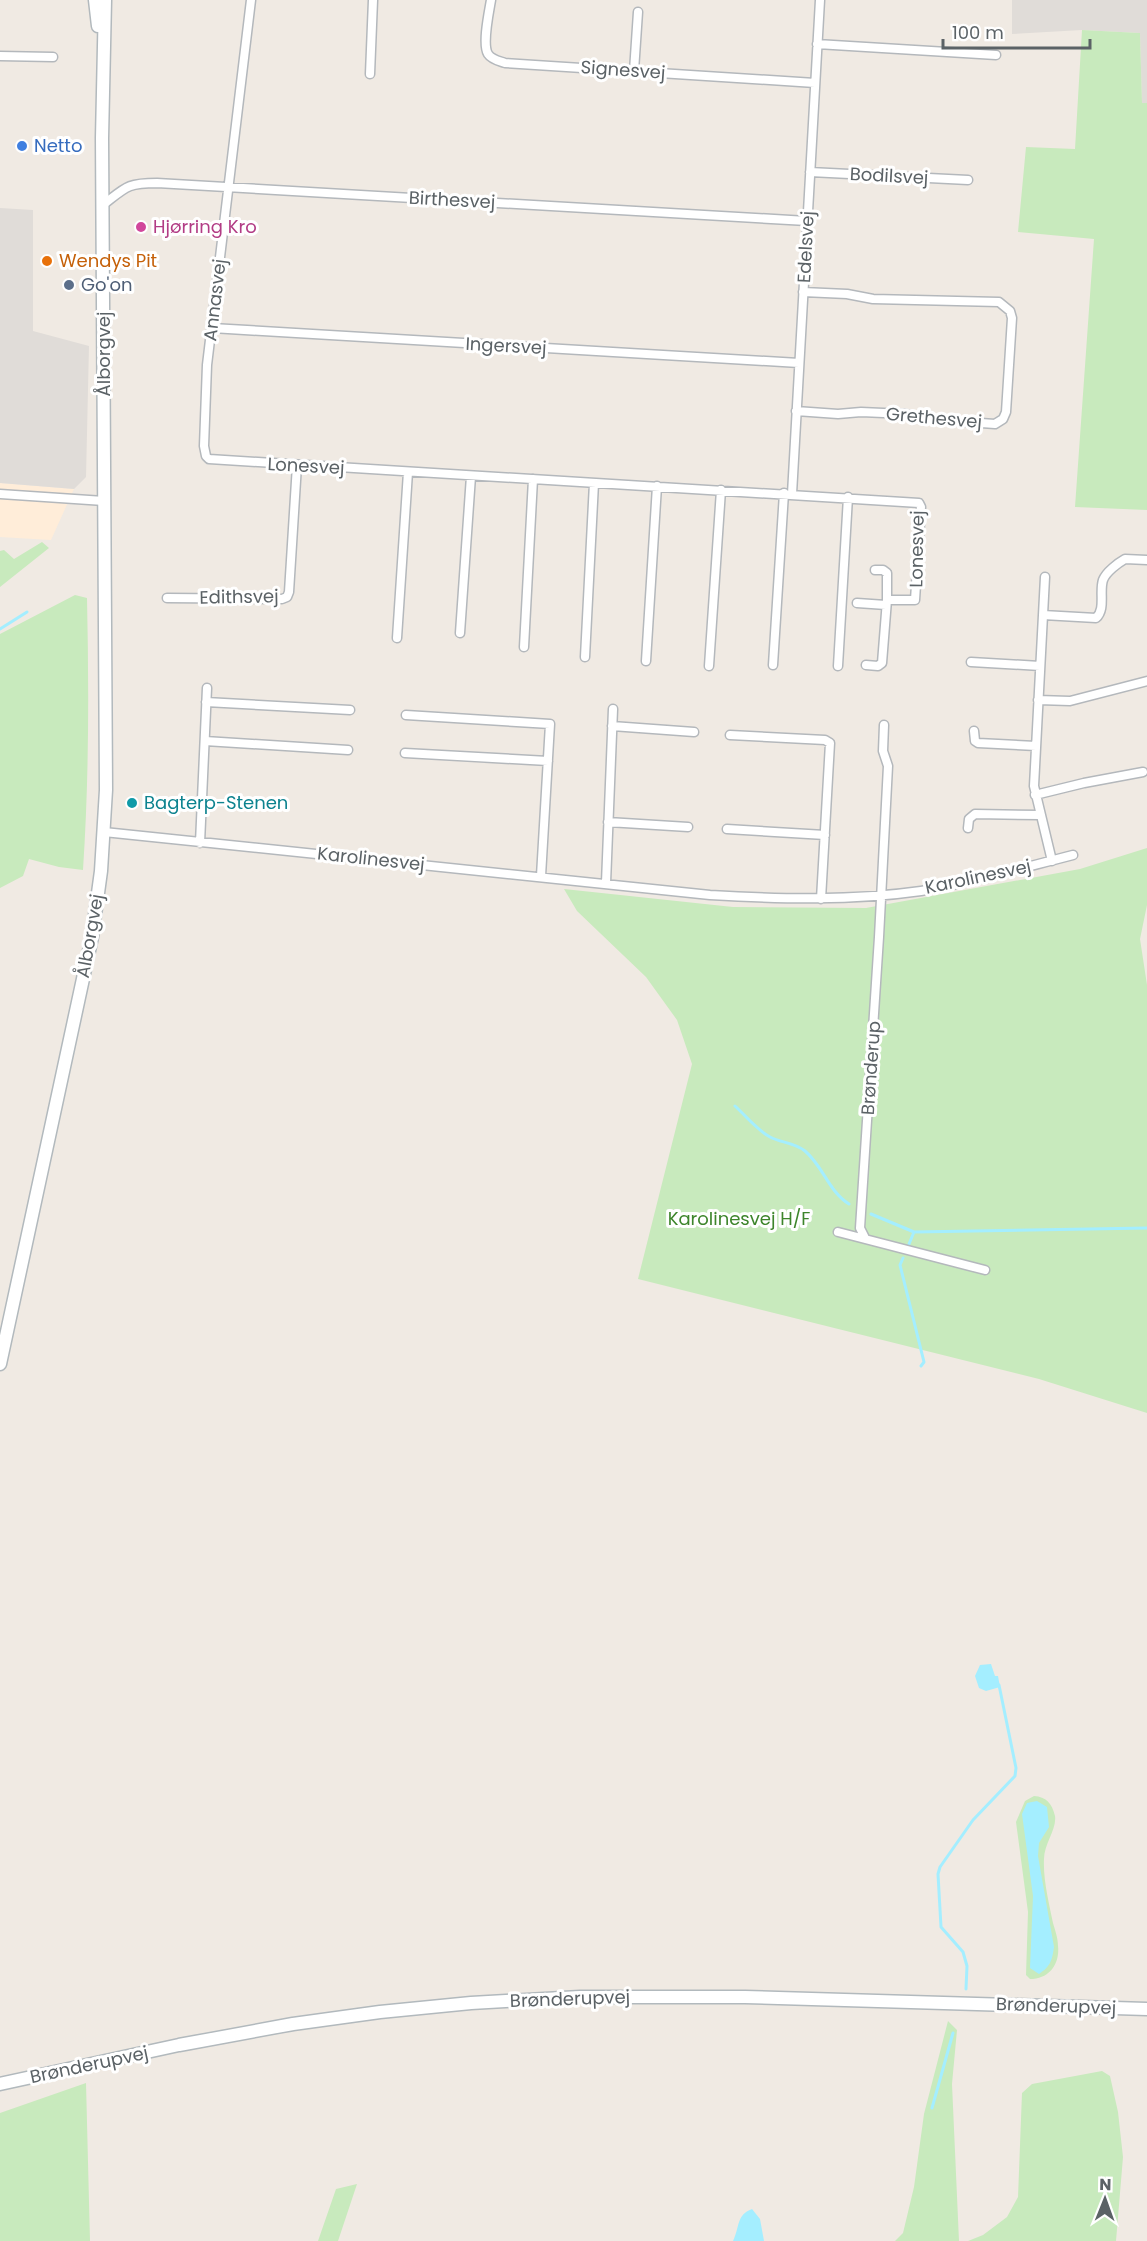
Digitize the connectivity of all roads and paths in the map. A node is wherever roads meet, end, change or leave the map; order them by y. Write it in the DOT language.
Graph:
graph roads {
  1 [pos="95,0"];
  2 [pos="105,0"];
  3 [pos="251,0"];
  4 [pos="373,0"];
  5 [pos="491,0"];
  6 [pos="820,0"];
  7 [pos="638,12"];
  8 [pos="817,44"];
  9 [pos="996,55"];
  10 [pos="0,56"];
  11 [pos="53,57"];
  12 [pos="102,63"];
  13 [pos="634,71"];
  14 [pos="370,74"];
  15 [pos="815,83"];
  16 [pos="810,172"];
  17 [pos="968,180"];
  18 [pos="230,187"];
  19 [pos="103,205"];
  20 [pos="807,221"];
  21 [pos="803,292"];
  22 [pos="212,328"];
  23 [pos="799,363"];
  24 [pos="796,411"];
  25 [pos="206,456"];
  26 [pos="297,465"];
  27 [pos="408,472"];
  28 [pos="471,476"];
  29 [pos="533,479"];
  30 [pos="594,483"];
  31 [pos="657,486"];
  32 [pos="721,490"];
  33 [pos="0,494"];
  34 [pos="788,494"];
  35 [pos="848,497"];
  36 [pos="104,501"];
  37 [pos="1147,560"];
  38 [pos="875,570"];
  39 [pos="1045,577"];
  40 [pos="167,598"];
  41 [pos="886,602"];
  42 [pos="857,603"];
  43 [pos="1043,615"];
  44 [pos="460,633"];
  45 [pos="397,638"];
  46 [pos="524,647"];
  47 [pos="585,657"];
  48 [pos="646,661"];
  49 [pos="971,662"];
  50 [pos="866,665"];
  51 [pos="709,666"];
  52 [pos="773,666"];
  53 [pos="838,666"];
  54 [pos="1040,666"];
  55 [pos="1147,681"];
  56 [pos="207,688"];
  57 [pos="1038,700"];
  58 [pos="206,702"];
  59 [pos="613,709"];
  60 [pos="350,710"];
  61 [pos="406,715"];
  62 [pos="884,725"];
  63 [pos="612,726"];
  64 [pos="974,731"];
  65 [pos="694,732"];
  66 [pos="730,735"];
  67 [pos="205,741"];
  68 [pos="1036,746"];
  69 [pos="348,750"];
  70 [pos="405,753"];
  71 [pos="548,761"];
  72 [pos="1143,772"];
  73 [pos="1035,795"];
  74 [pos="1040,815"];
  75 [pos="608,822"];
  76 [pos="688,827"];
  77 [pos="968,828"];
  78 [pos="727,829"];
  79 [pos="104,832"];
  80 [pos="825,835"];
  81 [pos="200,843"];
  82 [pos="1073,855"];
  83 [pos="1052,861"];
  84 [pos="541,876"];
  85 [pos="606,883"];
  86 [pos="882,895"];
  87 [pos="821,899"];
  88 [pos="838,1232"];
  89 [pos="865,1238"];
  90 [pos="984,1270"];
  91 [pos="0,1364"];
  92 [pos="1147,2009"];
  93 [pos="0,2084"];
  1 -- 12 [label="main road, Ålborgvej"];
  2 -- 12 [label="main road, Ålborgvej"];
  3 -- 18 [label="street, Annasvej"];
  4 -- 14 [label="street"];
  5 -- 13 [label="street, Signesvej"];
  6 -- 8 [label="street, Edelsvej"];
  7 -- 13 [label="street"];
  8 -- 9 [label="street"];
  8 -- 15 [label="street, Edelsvej"];
  10 -- 11 [label="street"];
  12 -- 19 [label="main road, Ålborgvej"];
  13 -- 15 [label="street, Signesvej"];
  15 -- 16 [label="street, Edelsvej"];
  16 -- 17 [label="street, Bodilsvej"];
  16 -- 20 [label="street, Edelsvej"];
  18 -- 19 [label="street, Birthesvej"];
  18 -- 20 [label="street, Birthesvej"];
  18 -- 22 [label="street, Annasvej"];
  19 -- 36 [label="main road, Ålborgvej"];
  20 -- 21 [label="street, Edelsvej"];
  21 -- 23 [label="street, Edelsvej"];
  21 -- 24 [label="street, Grethesvej"];
  22 -- 23 [label="street, Ingersvej"];
  22 -- 25 [label="street, Annasvej"];
  23 -- 24 [label="street, Edelsvej"];
  24 -- 34 [label="street, Edelsvej"];
  25 -- 26 [label="street, Lonesvej"];
  26 -- 27 [label="street, Lonesvej"];
  26 -- 40 [label="street, Edithsvej"];
  27 -- 28 [label="street, Lonesvej"];
  27 -- 45 [label="street"];
  28 -- 29 [label="street, Lonesvej"];
  28 -- 44 [label="street"];
  29 -- 30 [label="street, Lonesvej"];
  29 -- 46 [label="street"];
  30 -- 31 [label="street, Lonesvej"];
  30 -- 47 [label="street"];
  31 -- 32 [label="street, Lonesvej"];
  31 -- 48 [label="street"];
  32 -- 34 [label="street, Lonesvej"];
  32 -- 51 [label="street"];
  33 -- 36 [label="street"];
  34 -- 35 [label="street, Lonesvej"];
  34 -- 52 [label="street"];
  35 -- 41 [label="street, Lonesvej"];
  35 -- 53 [label="street"];
  36 -- 79 [label="main road, Ålborgvej"];
  37 -- 43 [label="street"];
  38 -- 41 [label="street, Lonesvej"];
  39 -- 43 [label="street"];
  41 -- 42 [label="street, Lonesvej"];
  41 -- 50 [label="street, Lonesvej"];
  43 -- 54 [label="street"];
  49 -- 54 [label="street"];
  54 -- 57 [label="street"];
  55 -- 57 [label="street"];
  56 -- 58 [label="street"];
  57 -- 68 [label="street"];
  58 -- 60 [label="street"];
  58 -- 67 [label="street"];
  59 -- 63 [label="street"];
  61 -- 71 [label="street"];
  62 -- 86 [label="street"];
  63 -- 65 [label="street"];
  63 -- 75 [label="street"];
  64 -- 68 [label="street"];
  66 -- 80 [label="street"];
  67 -- 69 [label="street"];
  67 -- 81 [label="street"];
  68 -- 73 [label="street"];
  70 -- 71 [label="street"];
  71 -- 84 [label="street"];
  72 -- 73 [label="street"];
  73 -- 74 [label="street"];
  74 -- 77 [label="street"];
  74 -- 83 [label="street"];
  75 -- 76 [label="street"];
  75 -- 85 [label="street"];
  78 -- 80 [label="street"];
  79 -- 81 [label="street, Karolinesvej"];
  79 -- 91 [label="main road, Ålborgvej"];
  80 -- 87 [label="street"];
  81 -- 84 [label="street, Karolinesvej"];
  82 -- 83 [label="street, Karolinesvej"];
  83 -- 86 [label="street, Karolinesvej"];
  84 -- 85 [label="street, Karolinesvej"];
  85 -- 87 [label="street, Karolinesvej"];
  86 -- 87 [label="street, Karolinesvej"];
  86 -- 89 [label="street, Brønderup"];
  88 -- 89 [label="street"];
  89 -- 90 [label="street"];
  92 -- 93 [label="main road, Brønderupvej"];
}
